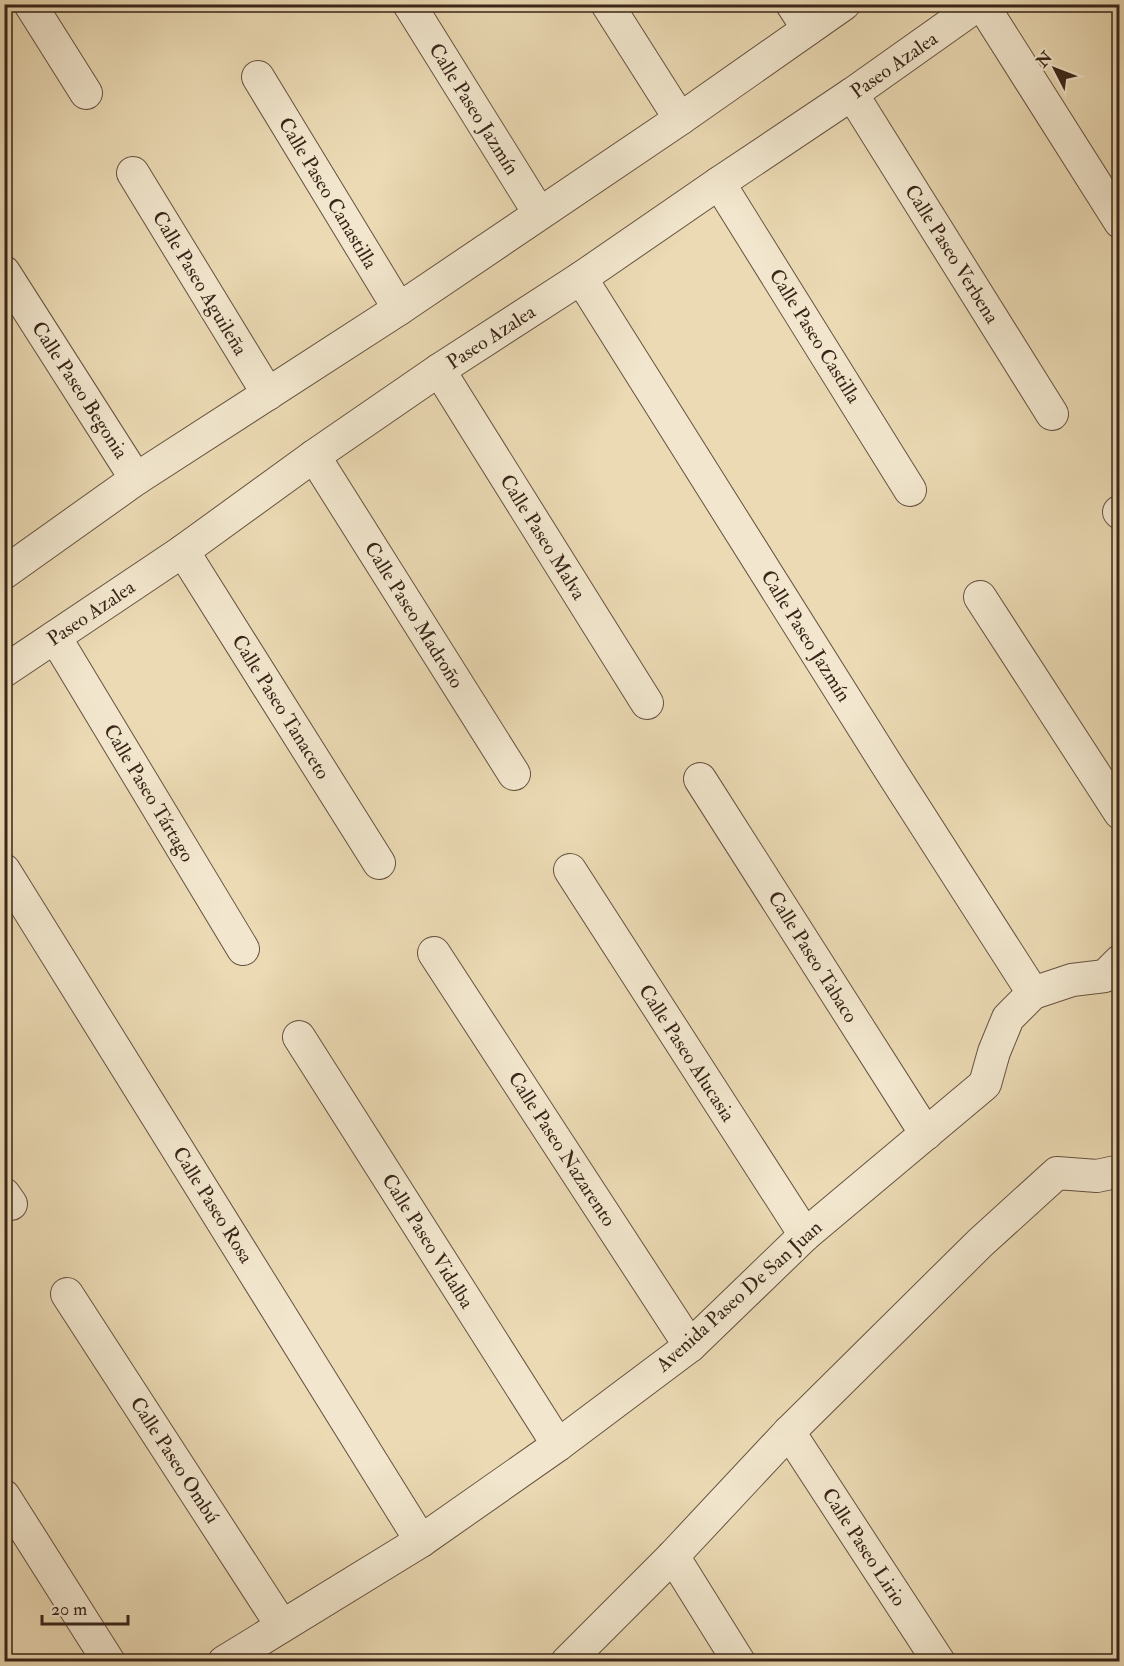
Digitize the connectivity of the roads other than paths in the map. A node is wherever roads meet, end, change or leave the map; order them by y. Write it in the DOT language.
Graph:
graph roads {
  1 [pos="30,4"];
  2 [pos="408,4"];
  3 [pos="607,4"];
  4 [pos="844,4"];
  5 [pos="980,4"];
  6 [pos="800,17"];
  7 [pos="258,76"];
  8 [pos="86,93"];
  9 [pos="852,94"];
  10 [pos="680,119"];
  11 [pos="133,173"];
  12 [pos="719,183"];
  13 [pos="539,213"];
  14 [pos="1119,222"];
  15 [pos="4,272"];
  16 [pos="581,278"];
  17 [pos="399,309"];
  18 [pos="439,370"];
  19 [pos="268,394"];
  20 [pos="1052,414"];
  21 [pos="314,456"];
  22 [pos="136,479"];
  23 [pos="910,490"];
  24 [pos="183,551"];
  25 [pos="7,567"];
  26 [pos="980,597"];
  27 [pos="55,638"];
  28 [pos="4,671"];
  29 [pos="647,703"];
  30 [pos="514,774"];
  31 [pos="700,779"];
  32 [pos="1119,813"];
  33 [pos="379,862"];
  34 [pos="4,870"];
  35 [pos="570,870"];
  36 [pos="243,949"];
  37 [pos="434,953"];
  38 [pos="1119,961"];
  39 [pos="1033,993"];
  40 [pos="299,1037"];
  41 [pos="926,1134"];
  42 [pos="1119,1172"];
  43 [pos="805,1235"];
  44 [pos="67,1294"];
  45 [pos="690,1346"];
  46 [pos="789,1432"];
  47 [pos="558,1445"];
  48 [pos="4,1497"];
  49 [pos="421,1541"];
  50 [pos="673,1556"];
  51 [pos="282,1626"];
  52 [pos="109,1662"];
  53 [pos="224,1662"];
  54 [pos="567,1662"];
  55 [pos="739,1662"];
  56 [pos="939,1662"];
  1 -- 8 [label="street"];
  2 -- 13 [label="street, Calle Paseo Jazmín"];
  3 -- 10 [label="street"];
  4 -- 6 [label="street"];
  5 -- 9 [label="street, Paseo Azalea"];
  5 -- 14 [label="street"];
  6 -- 10 [label="street"];
  7 -- 17 [label="street, Calle Paseo Canastilla"];
  9 -- 12 [label="street, Paseo Azalea"];
  9 -- 20 [label="street, Calle Paseo Verbena"];
  10 -- 13 [label="street"];
  11 -- 19 [label="street, Calle Paseo Aguileña"];
  12 -- 16 [label="street, Paseo Azalea"];
  12 -- 23 [label="street, Calle Paseo Castilla"];
  13 -- 17 [label="street"];
  15 -- 22 [label="street, Calle Paseo Begonia"];
  16 -- 18 [label="street, Paseo Azalea"];
  16 -- 39 [label="street, Calle Paseo Jazmín"];
  17 -- 19 [label="street"];
  18 -- 21 [label="street, Paseo Azalea"];
  18 -- 29 [label="street, Calle Paseo Malva"];
  19 -- 22 [label="street"];
  21 -- 24 [label="street, Paseo Azalea"];
  21 -- 30 [label="street, Calle Paseo Madroño"];
  22 -- 25 [label="street"];
  24 -- 27 [label="street, Paseo Azalea"];
  24 -- 33 [label="street, Calle Paseo Tanaceto"];
  26 -- 32 [label="street"];
  27 -- 28 [label="street, Paseo Azalea"];
  27 -- 36 [label="street, Calle Paseo Tártago"];
  31 -- 41 [label="street, Calle Paseo Tabaco"];
  34 -- 49 [label="street, Calle Paseo Rosa"];
  35 -- 43 [label="street, Calle Paseo Alucasia"];
  37 -- 45 [label="street, Calle Paseo Nazarento"];
  38 -- 39 [label="street, Avenida Paseo De San Juan"];
  39 -- 41 [label="street, Avenida Paseo De San Juan"];
  40 -- 47 [label="street, Calle Paseo Vidalba"];
  41 -- 43 [label="street, Avenida Paseo De San Juan"];
  42 -- 46 [label="street"];
  43 -- 45 [label="street, Avenida Paseo De San Juan"];
  44 -- 51 [label="street, Calle Paseo Ombú"];
  45 -- 47 [label="street, Avenida Paseo De San Juan"];
  46 -- 50 [label="street"];
  46 -- 56 [label="street, Calle Paseo Lirio"];
  47 -- 49 [label="street, Avenida Paseo De San Juan"];
  48 -- 52 [label="street"];
  49 -- 51 [label="street, Avenida Paseo De San Juan"];
  50 -- 54 [label="street"];
  50 -- 55 [label="street"];
  51 -- 53 [label="street, Avenida Paseo De San Juan"];
}
